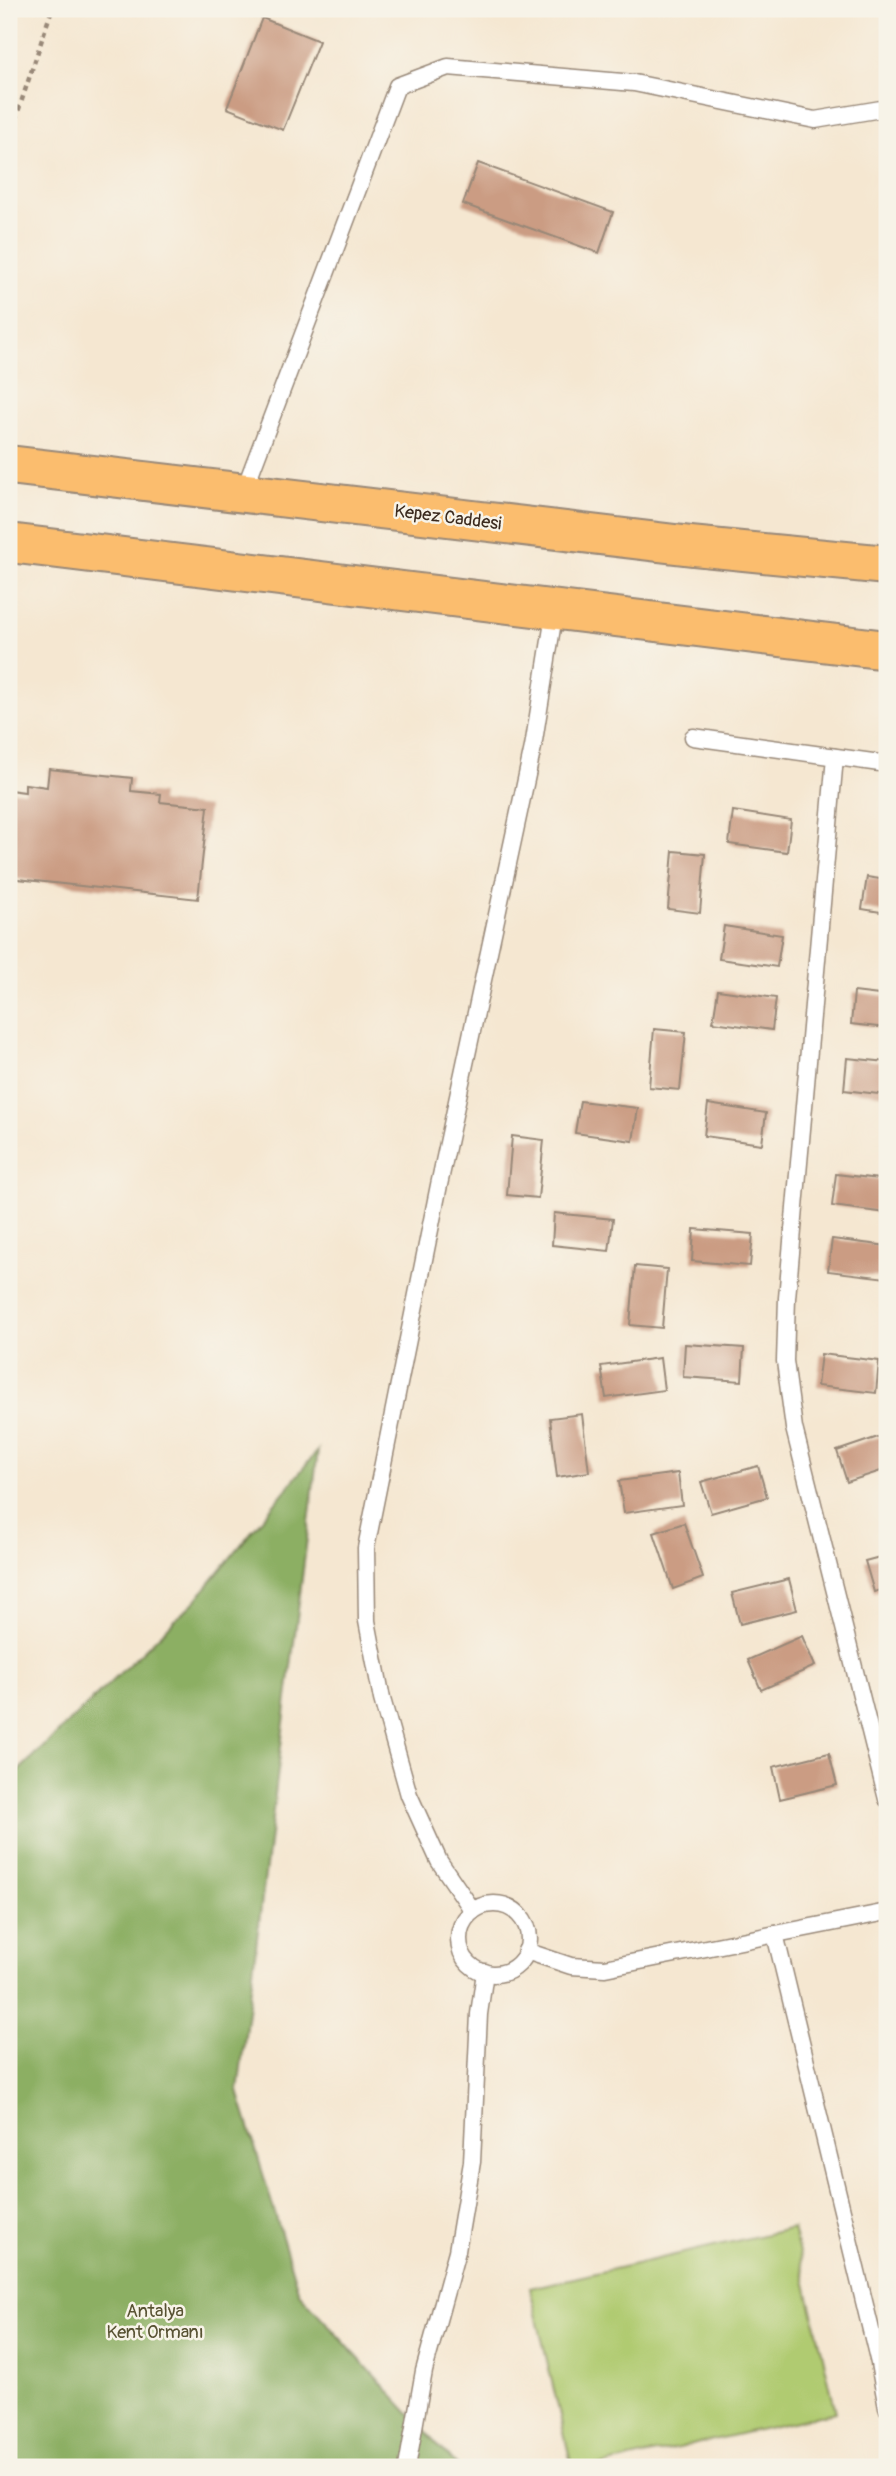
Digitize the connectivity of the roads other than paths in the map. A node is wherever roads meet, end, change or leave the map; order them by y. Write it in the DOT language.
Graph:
graph roads {
  1 [pos="887,108"];
  2 [pos="9,465"];
  3 [pos="243,493"];
  4 [pos="9,543"];
  5 [pos="887,565"];
  6 [pos="555,609"];
  7 [pos="887,650"];
  8 [pos="693,737"];
  9 [pos="835,757"];
  10 [pos="887,764"];
  11 [pos="887,1800"];
  12 [pos="472,1910"];
  13 [pos="887,1912"];
  14 [pos="775,1934"];
  15 [pos="526,1951"];
  16 [pos="485,1972"];
  17 [pos="887,2407"];
  18 [pos="407,2467"];
  1 -- 3 [label="lane"];
  2 -- 3 [label="main road, Kepez Caddesi"];
  3 -- 5 [label="main road, Kepez Caddesi"];
  4 -- 6 [label="main road"];
  6 -- 7 [label="main road"];
  6 -- 12 [label="lane"];
  8 -- 9 [label="lane"];
  9 -- 10 [label="lane"];
  9 -- 11 [label="lane"];
  12 -- 15 [label="lane"];
  12 -- 16 [label="lane"];
  13 -- 14 [label="lane"];
  14 -- 15 [label="lane"];
  14 -- 17 [label="lane"];
  15 -- 16 [label="lane"];
  16 -- 18 [label="lane"];
}
